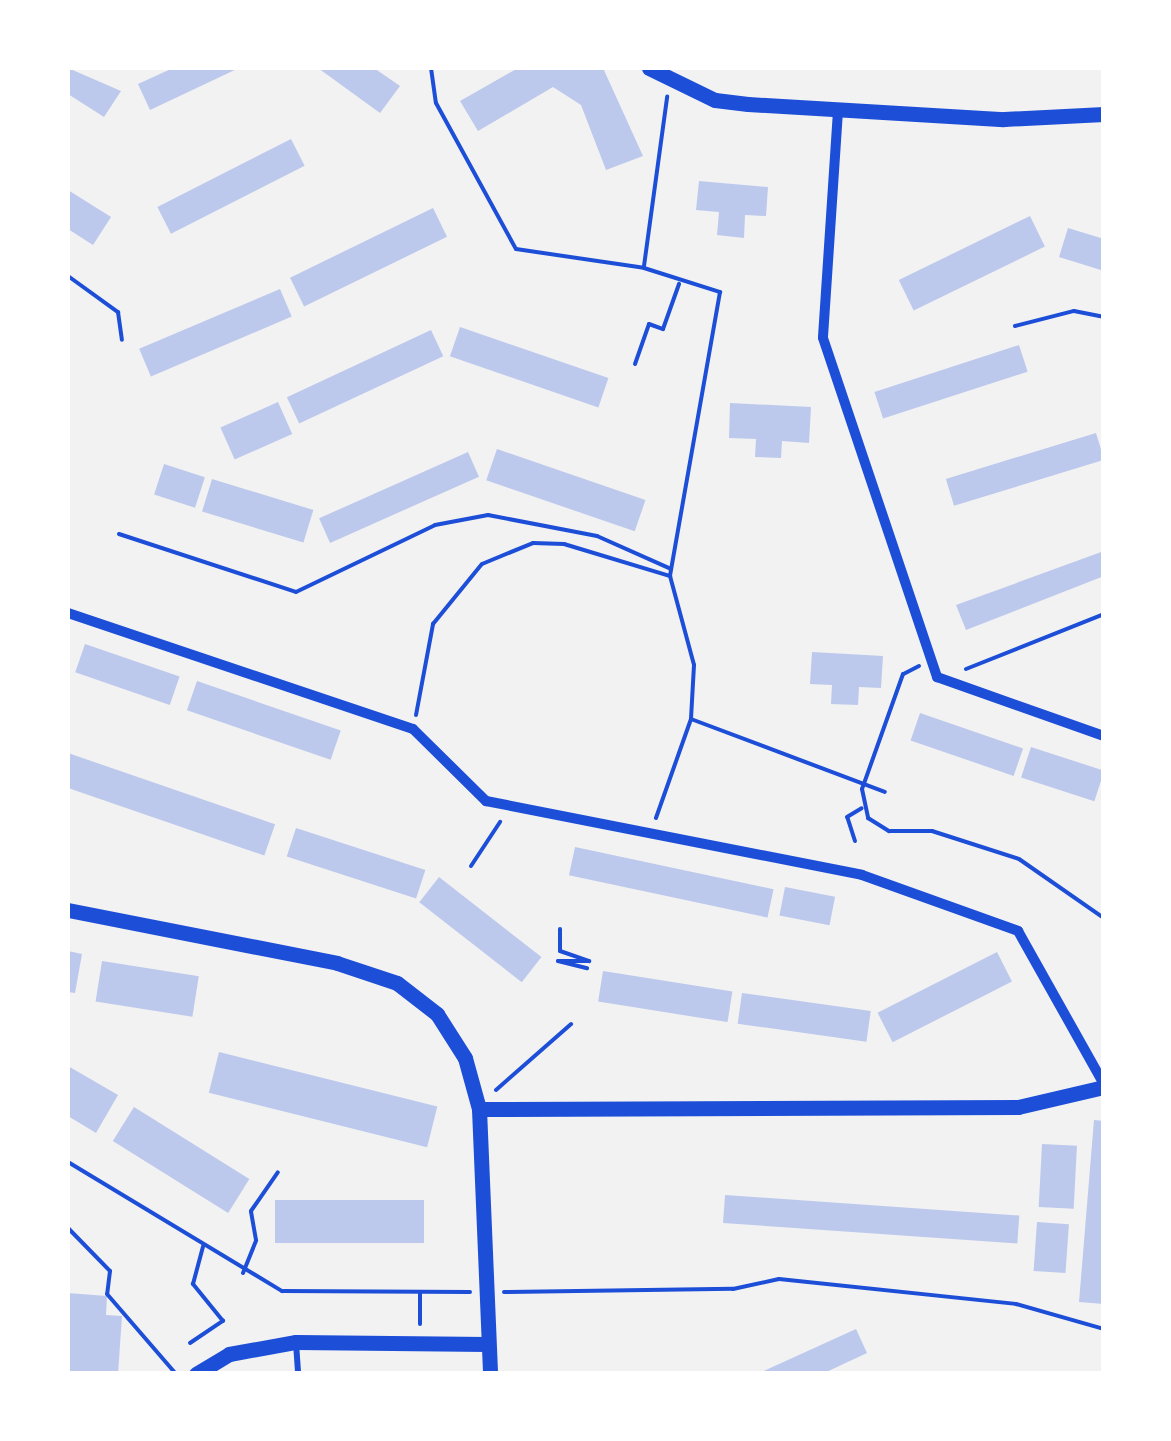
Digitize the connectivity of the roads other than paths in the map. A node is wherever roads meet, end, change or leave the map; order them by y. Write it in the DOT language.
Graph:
graph roads {
  1 [pos="649,68"];
  2 [pos="838,111"];
  3 [pos="1104,114"];
  4 [pos="68,613"];
  5 [pos="1104,736"];
  6 [pos="68,910"];
  7 [pos="1104,1086"];
  8 [pos="479,1109"];
  9 [pos="296,1342"];
  10 [pos="488,1344"];
  11 [pos="196,1374"];
  12 [pos="298,1374"];
  13 [pos="490,1374"];
  1 -- 2 [label="street"];
  2 -- 3 [label="street"];
  2 -- 5 [label="street"];
  4 -- 7 [label="street"];
  6 -- 8 [label="street"];
  7 -- 8 [label="street"];
  8 -- 10 [label="street"];
  9 -- 10 [label="street"];
  9 -- 11 [label="street"];
  9 -- 12 [label="lane"];
  10 -- 13 [label="street"];
}
